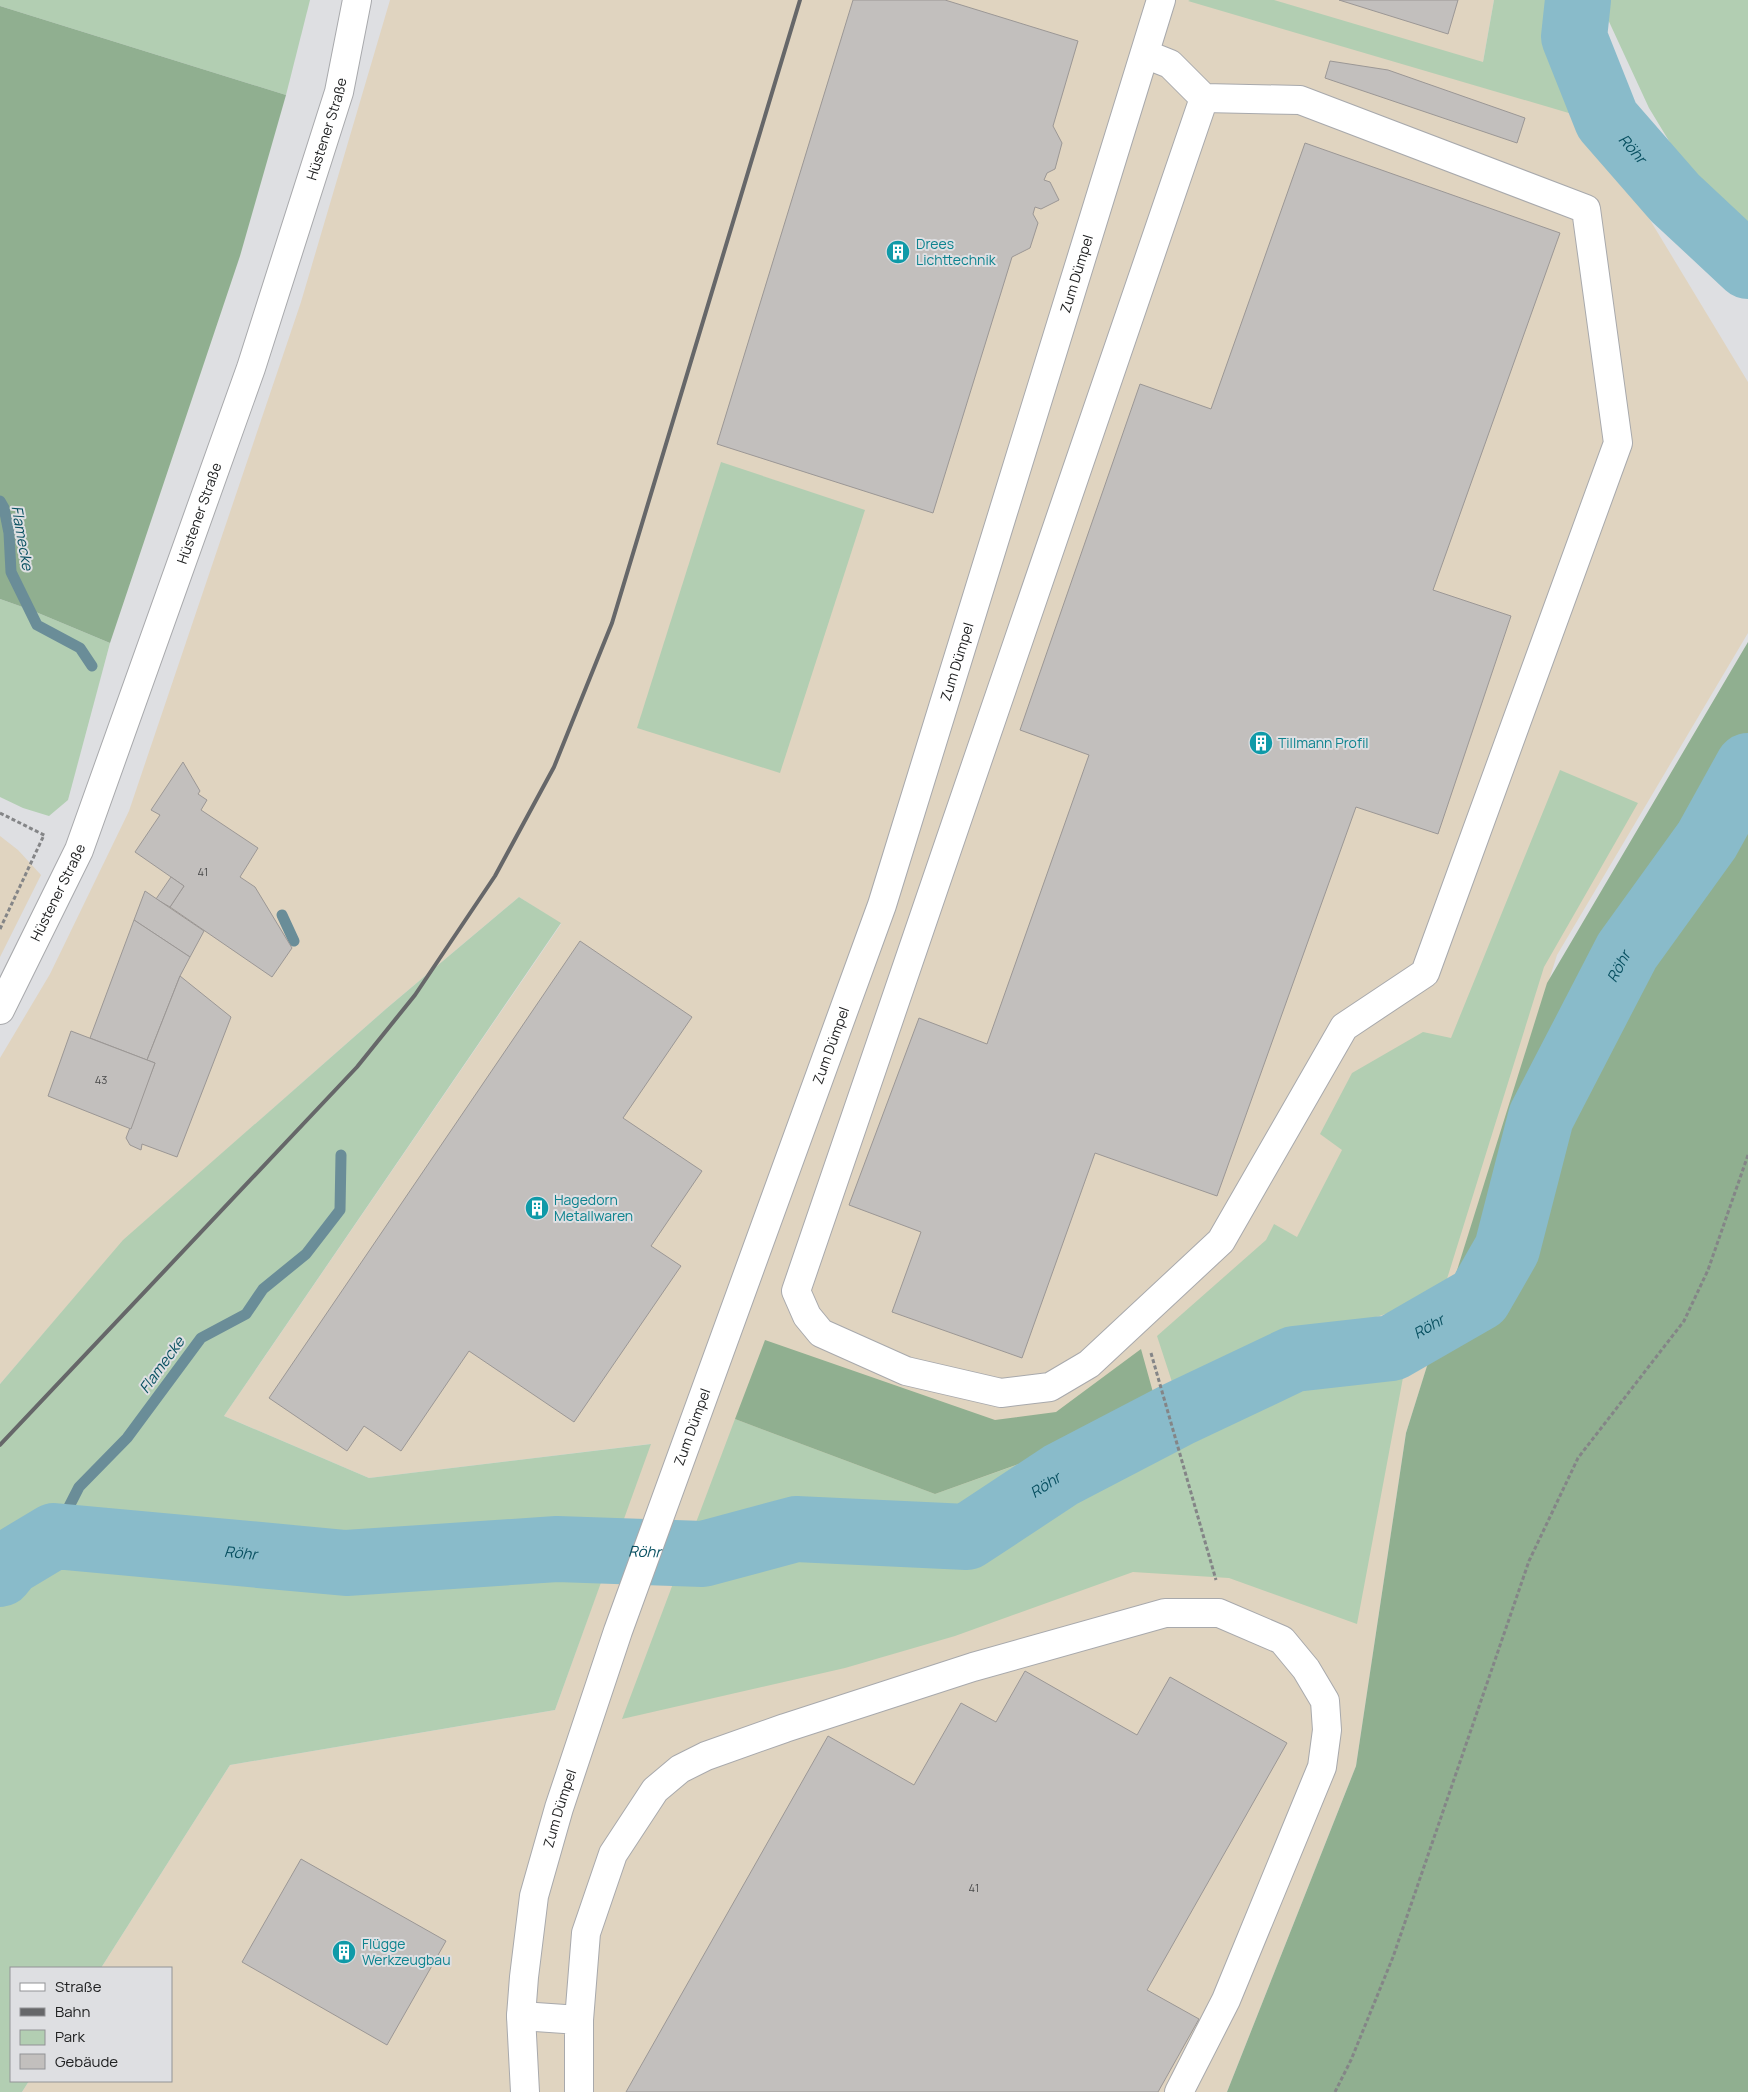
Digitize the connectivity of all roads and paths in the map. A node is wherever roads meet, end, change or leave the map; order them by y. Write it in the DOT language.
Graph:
graph roads {
  1 [pos="357,0"];
  2 [pos="1161,0"];
  3 [pos="1145,54"];
  4 [pos="1204,98"];
  5 [pos="0,813"];
  6 [pos="44,836"];
  7 [pos="79,850"];
  8 [pos="0,929"];
  9 [pos="0,1010"];
  10 [pos="1748,1155"];
  11 [pos="1149,1346"];
  12 [pos="1227,1616"];
  13 [pos="521,2016"];
  14 [pos="579,2020"];
  15 [pos="525,2092"];
  16 [pos="579,2092"];
  17 [pos="1179,2092"];
  18 [pos="1335,2092"];
  1 -- 7 [label="street, Hüstener Straße"];
  2 -- 3 [label="street, Zum Dümpel"];
  3 -- 4 [label="street"];
  3 -- 13 [label="street, Zum Dümpel"];
  4 -- 4 [label="street"];
  5 -- 6 [label="path"];
  6 -- 7 [label="path"];
  6 -- 8 [label="path"];
  7 -- 9 [label="street, Hüstener Straße"];
  10 -- 18 [label="path"];
  11 -- 12 [label="path"];
  12 -- 14 [label="street"];
  12 -- 17 [label="street"];
  13 -- 14 [label="street"];
  13 -- 15 [label="street, Zum Dümpel"];
  14 -- 16 [label="street"];
}
